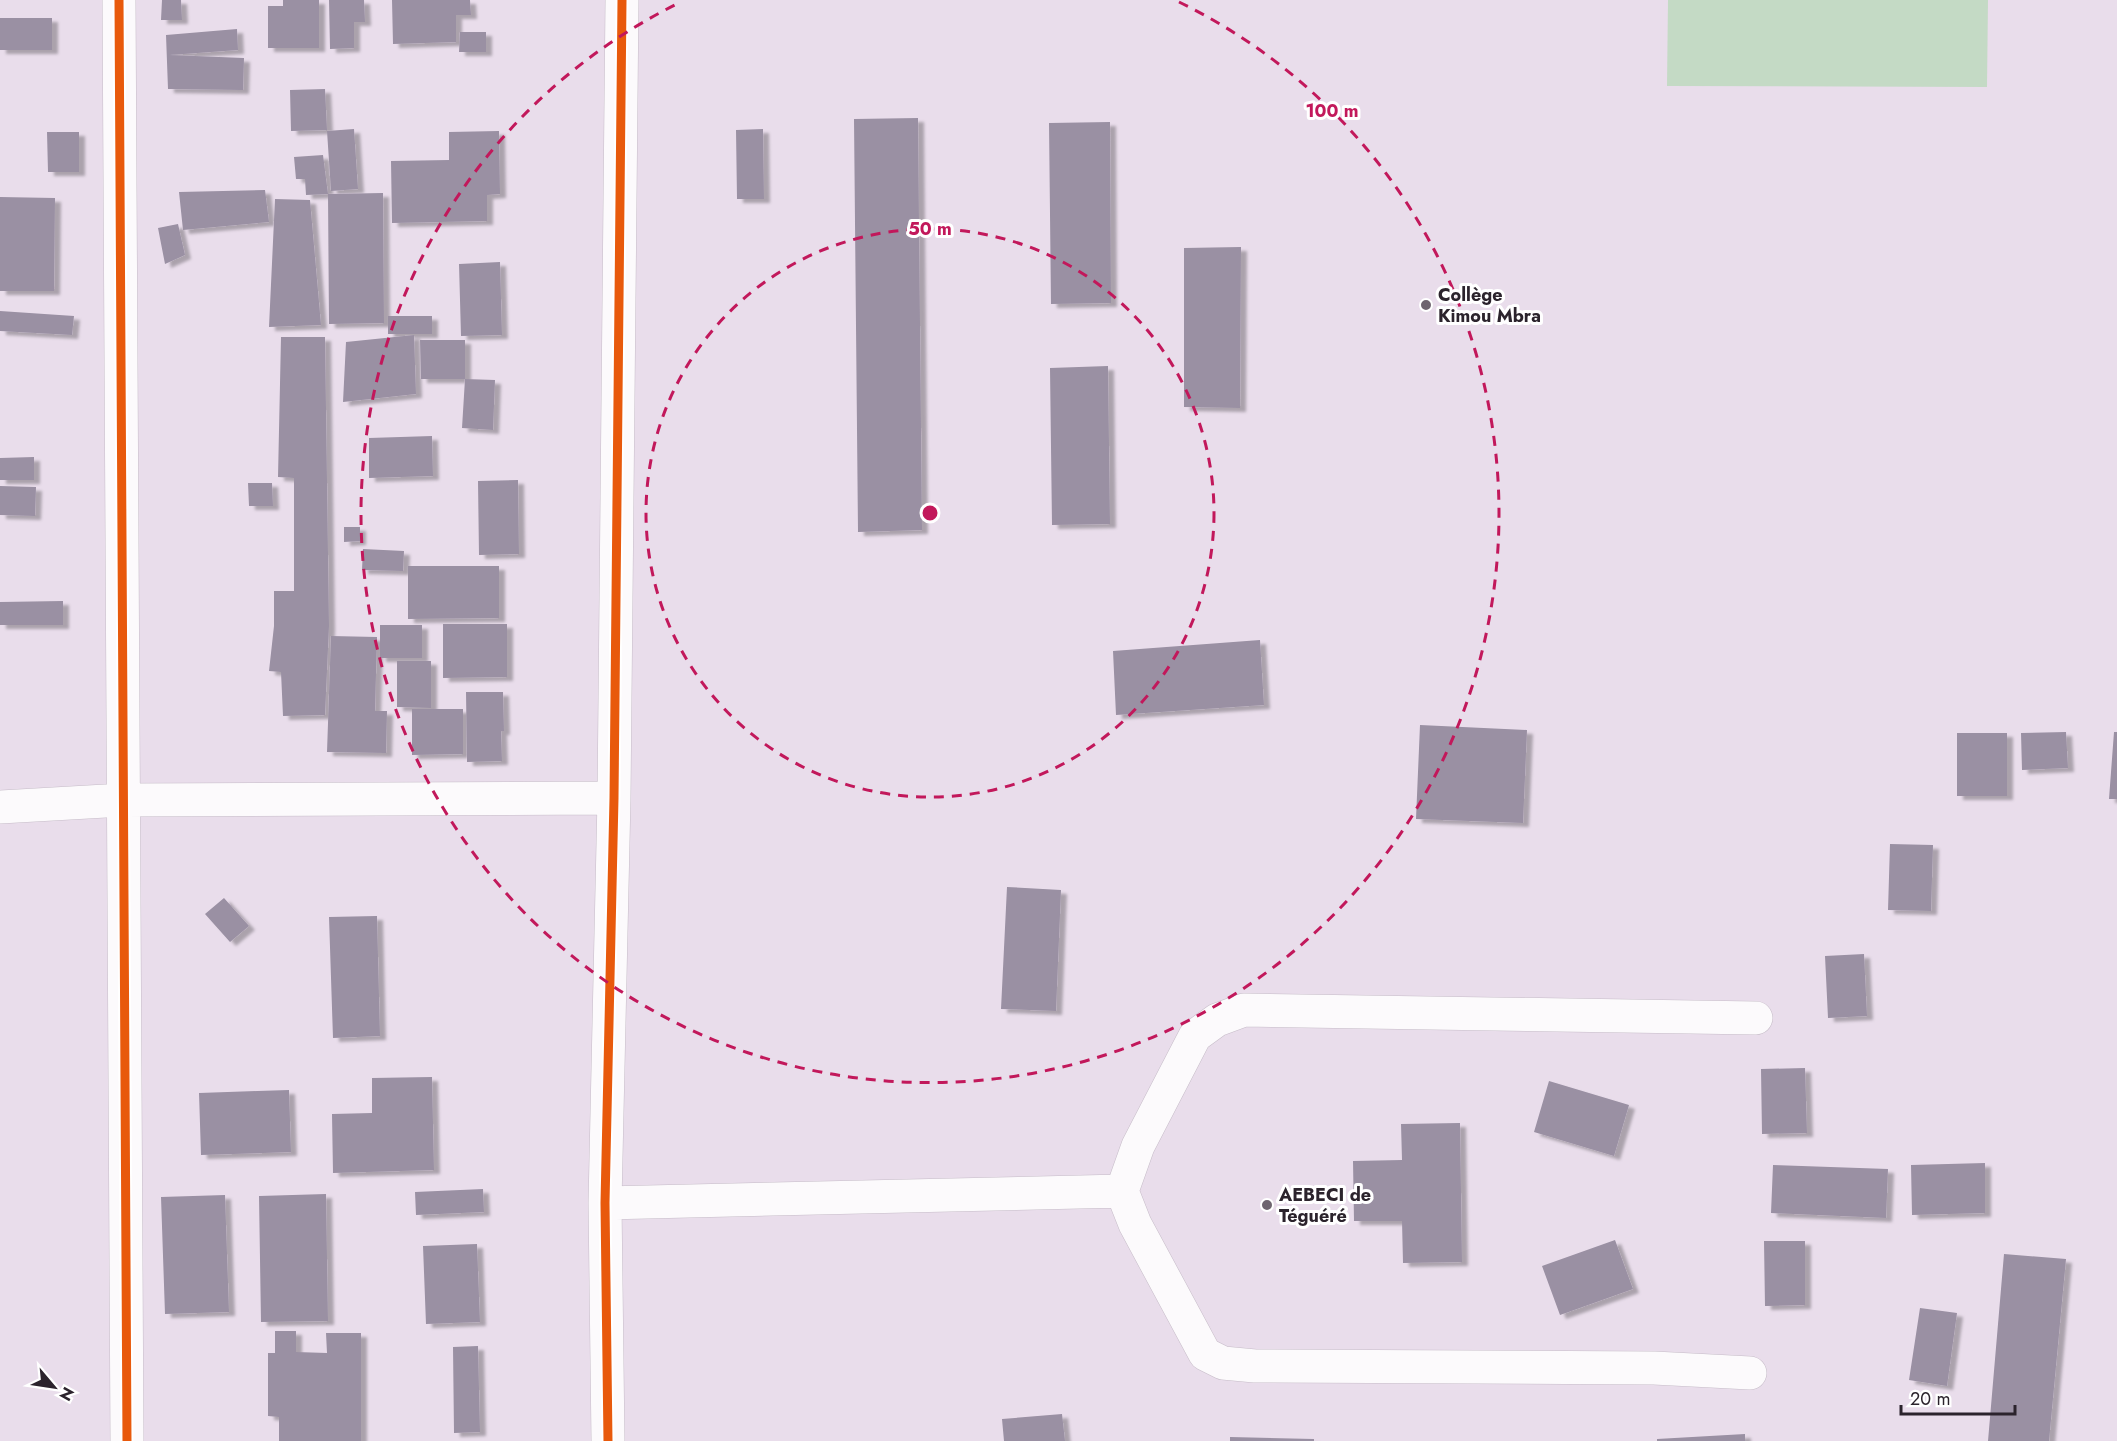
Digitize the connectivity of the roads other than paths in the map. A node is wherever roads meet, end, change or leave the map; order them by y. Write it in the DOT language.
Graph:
graph roads {
  1 [pos="119,0"];
  2 [pos="622,0"];
  3 [pos="614,798"];
  4 [pos="123,800"];
  5 [pos="0,807"];
  6 [pos="1756,1018"];
  7 [pos="1122,1191"];
  8 [pos="605,1203"];
  9 [pos="1750,1373"];
  10 [pos="127,1441"];
  11 [pos="608,1441"];
  1 -- 4 [label="street"];
  2 -- 3 [label="street"];
  3 -- 4 [label="street"];
  3 -- 8 [label="street"];
  4 -- 5 [label="street"];
  4 -- 10 [label="street"];
  6 -- 7 [label="street"];
  7 -- 8 [label="street"];
  7 -- 9 [label="street"];
  8 -- 11 [label="street"];
}
